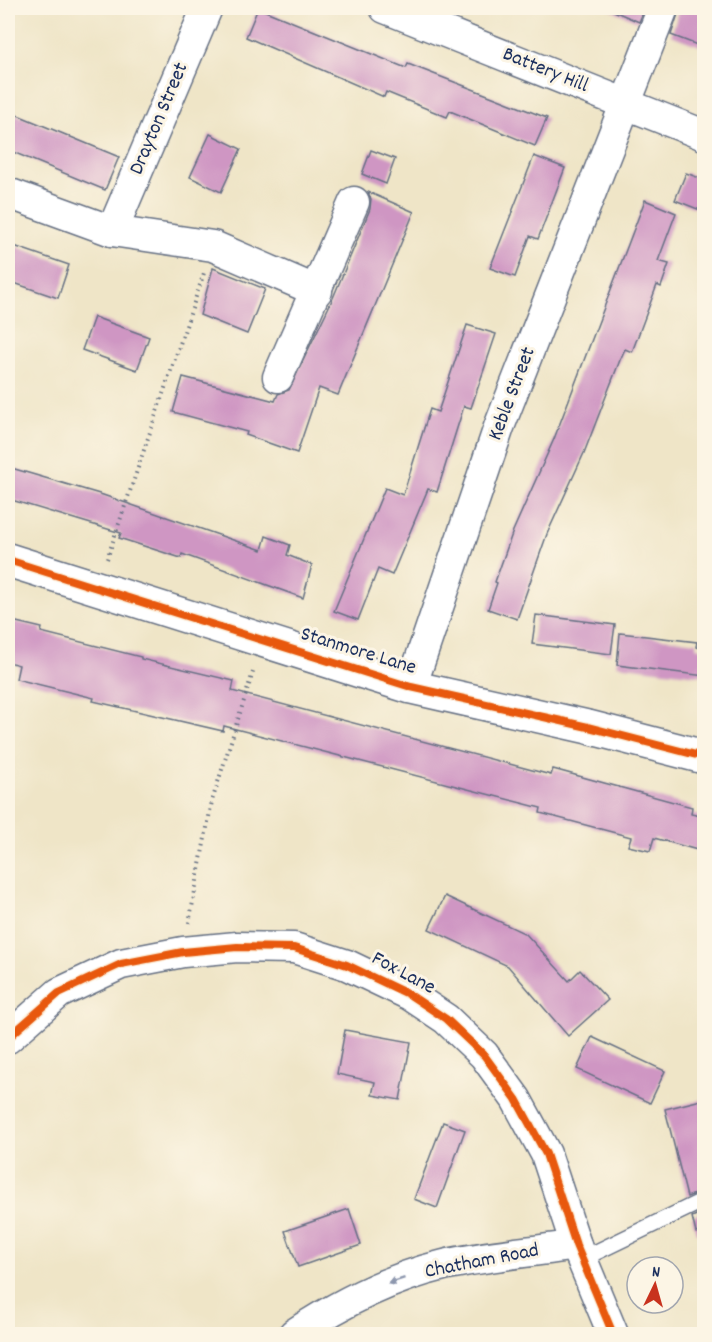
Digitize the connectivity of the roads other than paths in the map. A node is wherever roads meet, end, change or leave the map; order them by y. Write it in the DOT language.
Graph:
graph roads {
  1 [pos="207,8"];
  2 [pos="385,8"];
  3 [pos="663,8"];
  4 [pos="626,104"];
  5 [pos="705,135"];
  6 [pos="8,193"];
  7 [pos="354,202"];
  8 [pos="112,231"];
  9 [pos="317,291"];
  10 [pos="278,377"];
  11 [pos="8,560"];
  12 [pos="411,687"];
  13 [pos="705,757"];
  14 [pos="8,1038"];
  15 [pos="705,1200"];
  16 [pos="579,1252"];
  17 [pos="294,1335"];
  18 [pos="614,1335"];
  1 -- 8 [label="street, Drayton Street"];
  2 -- 4 [label="street, Battery Hill"];
  3 -- 4 [label="street, Keble Street"];
  4 -- 5 [label="street, Battery Hill"];
  4 -- 12 [label="street, Keble Street"];
  6 -- 8 [label="street"];
  7 -- 9 [label="street"];
  8 -- 9 [label="street"];
  9 -- 10 [label="street"];
  11 -- 12 [label="street, Stanmore Lane"];
  12 -- 13 [label="street, Stanmore Lane"];
  14 -- 16 [label="street, Fox Lane"];
  15 -- 16 [label="lane"];
  16 -- 17 [label="street, Chatham Road, one-way"];
  16 -- 18 [label="street, Fox Lane"];
}
